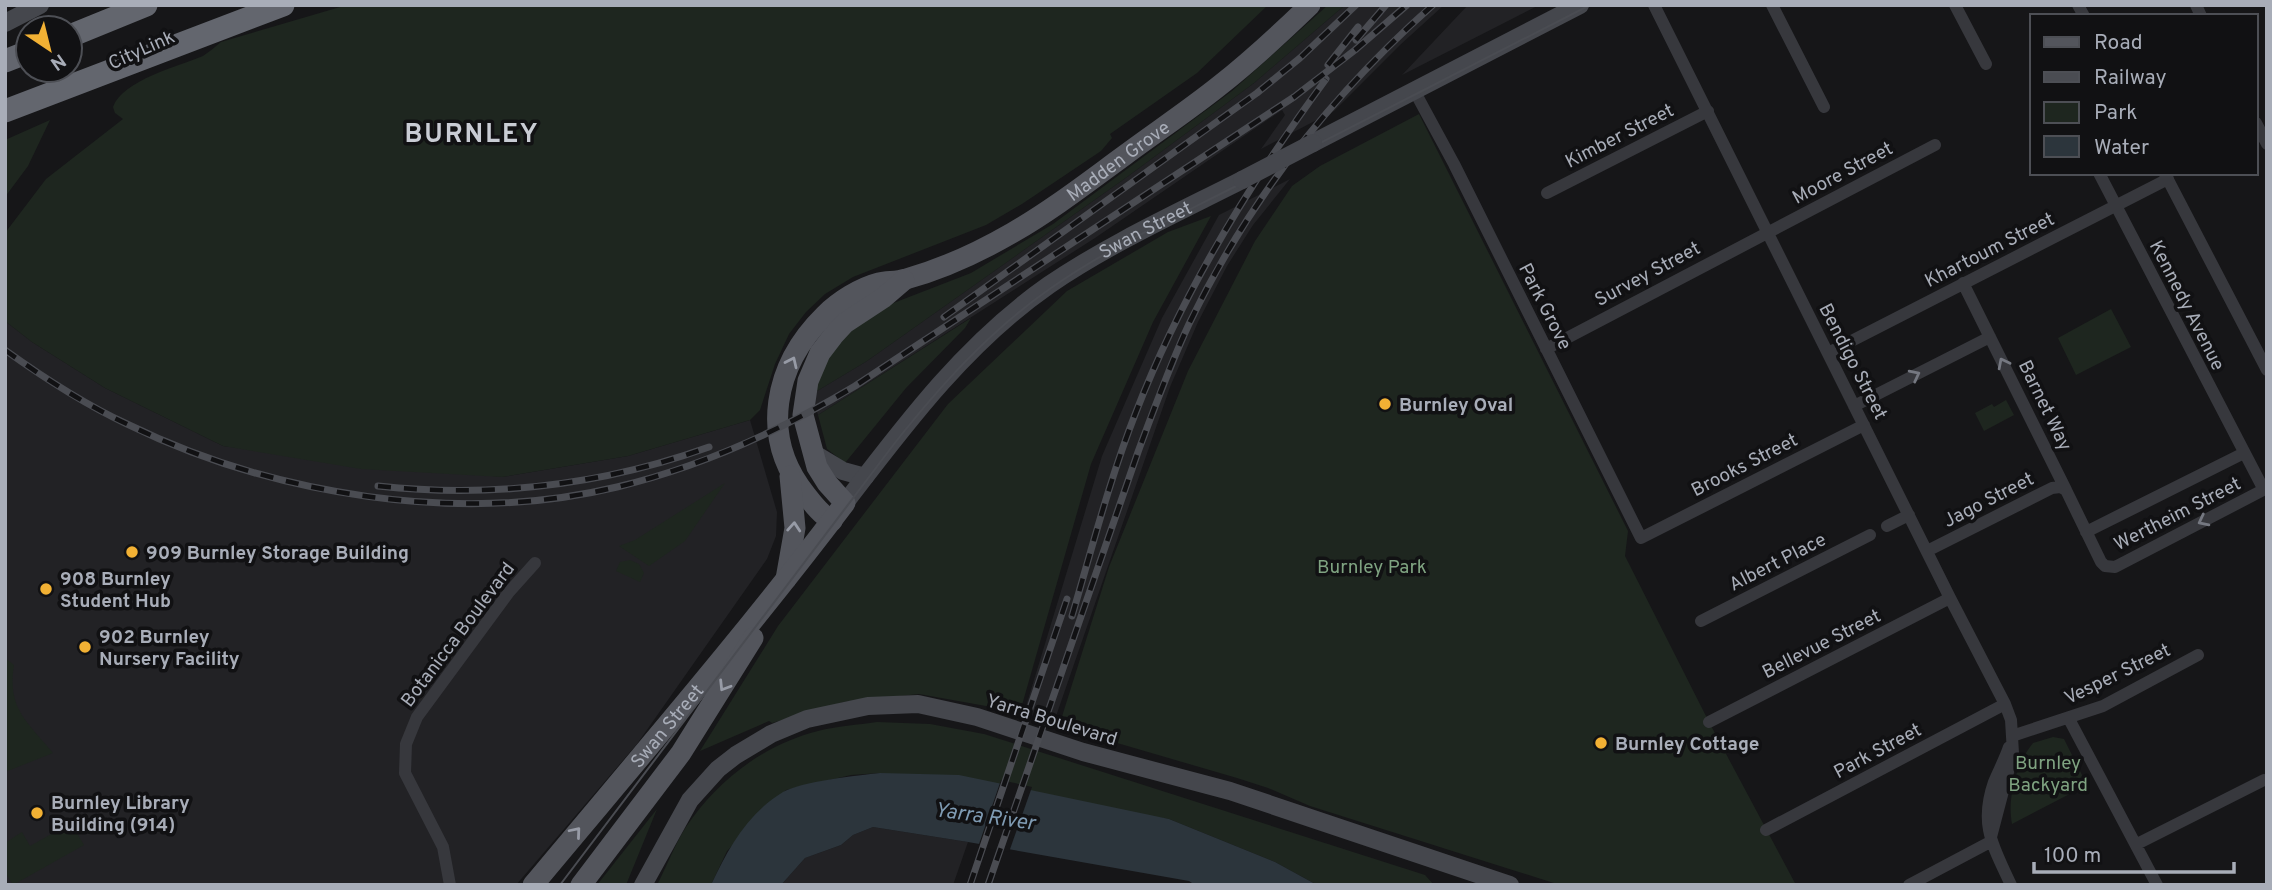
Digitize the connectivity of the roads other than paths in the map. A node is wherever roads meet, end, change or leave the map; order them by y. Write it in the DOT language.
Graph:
graph roads {
  1 [pos="40,5"];
  2 [pos="129,5"];
  3 [pos="146,5"];
  4 [pos="239,5"];
  5 [pos="283,5"];
  6 [pos="1310,5"];
  7 [pos="1580,5"];
  8 [pos="1654,5"];
  9 [pos="1772,5"];
  10 [pos="1955,5"];
  11 [pos="5,23"];
  12 [pos="84,29"];
  13 [pos="84,30"];
  14 [pos="1986,64"];
  15 [pos="1415,92"];
  16 [pos="1824,107"];
  17 [pos="5,111"];
  18 [pos="1708,111"];
  19 [pos="2258,127"];
  20 [pos="2267,144"];
  21 [pos="1935,145"];
  22 [pos="2100,175"];
  23 [pos="2167,176"];
  24 [pos="1547,193"];
  25 [pos="2116,205"];
  26 [pos="1767,233"];
  27 [pos="904,280"];
  28 [pos="1964,283"];
  29 [pos="1990,337"];
  30 [pos="1546,349"];
  31 [pos="1828,353"];
  32 [pos="2267,370"];
  33 [pos="1854,406"];
  34 [pos="1864,425"];
  35 [pos="813,453"];
  36 [pos="2244,453"];
  37 [pos="790,474"];
  38 [pos="865,477"];
  39 [pos="2265,489"];
  40 [pos="2066,490"];
  41 [pos="845,503"];
  42 [pos="1909,515"];
  43 [pos="832,521"];
  44 [pos="1887,526"];
  45 [pos="2086,532"];
  46 [pos="1870,535"];
  47 [pos="1641,538"];
  48 [pos="1927,551"];
  49 [pos="535,563"];
  50 [pos="792,572"];
  51 [pos="1950,598"];
  52 [pos="1702,621"];
  53 [pos="2198,655"];
  54 [pos="2006,704"];
  55 [pos="2069,719"];
  56 [pos="1709,722"];
  57 [pos="2012,736"];
  58 [pos="2264,780"];
  59 [pos="1766,830"];
  60 [pos="1991,839"];
  61 [pos="2137,844"];
  62 [pos="450,885"];
  63 [pos="533,885"];
  64 [pos="581,885"];
  65 [pos="643,885"];
  66 [pos="1510,885"];
  67 [pos="1909,885"];
  68 [pos="2011,885"];
  69 [pos="2158,885"];
  1 -- 11 [label="main road"];
  2 -- 12 [label="highway"];
  3 -- 13 [label="highway, CityLink"];
  4 -- 17 [label="highway, CityLink"];
  5 -- 17 [label="highway"];
  6 -- 27 [label="main road, Madden Grove"];
  7 -- 15 [label="main road, Swan Street"];
  8 -- 18 [label="street, Bendigo Street"];
  9 -- 16 [label="street"];
  10 -- 14 [label="street"];
  15 -- 30 [label="street, Park Grove"];
  15 -- 38 [label="main road, Swan Street, bridge"];
  18 -- 24 [label="street, Kimber Street"];
  18 -- 26 [label="street, Bendigo Street"];
  19 -- 20 [label="street"];
  21 -- 26 [label="street, Moore Street"];
  22 -- 25 [label="street, Kennedy Avenue"];
  23 -- 25 [label="street, Khartoum Street"];
  23 -- 32 [label="street"];
  25 -- 28 [label="street, Khartoum Street"];
  25 -- 36 [label="street, Kennedy Avenue"];
  26 -- 30 [label="street, Survey Street"];
  26 -- 31 [label="street, Bendigo Street"];
  27 -- 35 [label="main road, Madden Grove"];
  37 -- 27 [label="main road, Madden Grove, one-way"];
  28 -- 29 [label="street, Barnet Way"];
  28 -- 31 [label="street, Khartoum Street"];
  33 -- 29 [label="street, one-way"];
  40 -- 29 [label="street, Barnet Way, one-way"];
  30 -- 47 [label="street, Park Grove"];
  31 -- 33 [label="street, Bendigo Street"];
  33 -- 34 [label="street, Bendigo Street"];
  34 -- 42 [label="street, Bendigo Street"];
  34 -- 47 [label="street, Brooks Street"];
  35 -- 38 [label="main road"];
  35 -- 41 [label="main road, Madden Grove"];
  36 -- 39 [label="street, Kennedy Avenue"];
  36 -- 45 [label="street"];
  37 -- 43 [label="main road, Madden Grove"];
  50 -- 37 [label="main road, one-way"];
  38 -- 41 [label="main road, Swan Street"];
  39 -- 45 [label="street, Wertheim Street, one-way"];
  40 -- 45 [label="street"];
  40 -- 48 [label="street, Jago Street"];
  41 -- 43 [label="main road, Swan Street"];
  42 -- 44 [label="street"];
  42 -- 48 [label="street, Bendigo Street"];
  43 -- 50 [label="main road, Swan Street"];
  46 -- 52 [label="street, Albert Place"];
  48 -- 51 [label="street, Bendigo Street"];
  49 -- 62 [label="street, Botanicca Boulevard"];
  63 -- 50 [label="main road, Swan Street, one-way"];
  50 -- 64 [label="main road, Swan Street, one-way"];
  51 -- 54 [label="street, Bendigo Street"];
  51 -- 56 [label="street, Bellevue Street"];
  53 -- 55 [label="street, Vesper Street"];
  54 -- 57 [label="street, Bendigo Street"];
  54 -- 59 [label="street, Park Street"];
  55 -- 57 [label="street, Vesper Street"];
  55 -- 61 [label="street"];
  57 -- 60 [label="street, Bendigo Street"];
  58 -- 61 [label="street"];
  60 -- 67 [label="street"];
  60 -- 68 [label="street"];
  61 -- 69 [label="street"];
  65 -- 66 [label="main road, Yarra Boulevard"];
}
